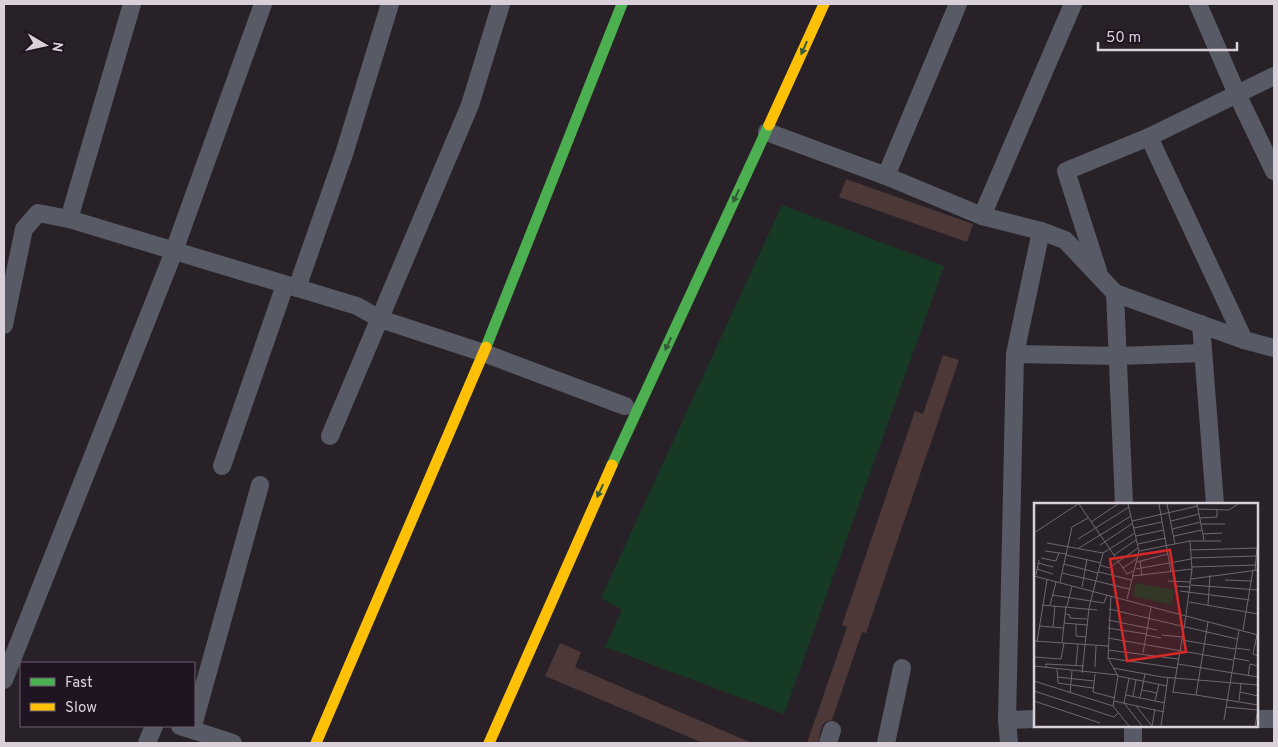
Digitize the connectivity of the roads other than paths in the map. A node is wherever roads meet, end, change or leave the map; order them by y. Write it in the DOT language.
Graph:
graph roads {
  1 [pos="132,4"];
  2 [pos="263,4"];
  3 [pos="390,4"];
  4 [pos="501,4"];
  5 [pos="622,4"];
  6 [pos="824,4"];
  7 [pos="958,4"];
  8 [pos="1074,4"];
  9 [pos="1198,4"];
  10 [pos="1274,76"];
  11 [pos="1237,94"];
  12 [pos="767,132"];
  13 [pos="1149,137"];
  14 [pos="1274,171"];
  15 [pos="886,176"];
  16 [pos="982,216"];
  17 [pos="70,219"];
  18 [pos="1041,231"];
  19 [pos="174,250"];
  20 [pos="1099,275"];
  21 [pos="291,286"];
  22 [pos="1115,293"];
  23 [pos="380,319"];
  24 [pos="1201,324"];
  25 [pos="4,325"];
  26 [pos="1244,340"];
  27 [pos="1274,348"];
  28 [pos="1203,353"];
  29 [pos="484,354"];
  30 [pos="1015,354"];
  31 [pos="1118,356"];
  32 [pos="625,406"];
  33 [pos="330,436"];
  34 [pos="222,466"];
  35 [pos="260,484"];
  36 [pos="1124,503"];
  37 [pos="1215,503"];
  38 [pos="9,668"];
  39 [pos="902,668"];
  40 [pos="195,706"];
  41 [pos="1034,719"];
  42 [pos="1258,719"];
  43 [pos="1274,719"];
  44 [pos="1007,720"];
  45 [pos="154,727"];
  46 [pos="192,727"];
  47 [pos="1133,727"];
  48 [pos="147,743"];
  49 [pos="233,743"];
  50 [pos="316,743"];
  51 [pos="488,743"];
  52 [pos="886,743"];
  53 [pos="1009,743"];
  54 [pos="1133,743"];
  1 -- 17 [label="street"];
  2 -- 19 [label="street"];
  3 -- 21 [label="street"];
  4 -- 23 [label="street"];
  5 -- 29 [label="main road"];
  6 -- 12 [label="main road, one-way"];
  7 -- 15 [label="street"];
  8 -- 16 [label="street"];
  9 -- 11 [label="street"];
  10 -- 11 [label="street"];
  11 -- 13 [label="street"];
  11 -- 14 [label="street"];
  12 -- 15 [label="street"];
  12 -- 51 [label="main road, one-way"];
  13 -- 20 [label="street"];
  13 -- 26 [label="street"];
  15 -- 16 [label="street"];
  16 -- 18 [label="street"];
  17 -- 19 [label="street"];
  17 -- 25 [label="street"];
  18 -- 20 [label="street"];
  18 -- 30 [label="street"];
  19 -- 21 [label="street"];
  19 -- 38 [label="street"];
  20 -- 22 [label="street"];
  21 -- 23 [label="street"];
  21 -- 34 [label="street"];
  22 -- 24 [label="street"];
  22 -- 31 [label="street"];
  23 -- 29 [label="street"];
  23 -- 33 [label="street"];
  24 -- 26 [label="street"];
  24 -- 28 [label="street"];
  26 -- 27 [label="street"];
  28 -- 31 [label="street"];
  28 -- 37 [label="street"];
  29 -- 32 [label="street"];
  29 -- 50 [label="main road"];
  30 -- 31 [label="street"];
  30 -- 44 [label="street"];
  31 -- 36 [label="street"];
  35 -- 40 [label="street"];
  39 -- 52 [label="street"];
  41 -- 44 [label="street"];
  42 -- 43 [label="street"];
  44 -- 53 [label="street"];
  45 -- 48 [label="street"];
  46 -- 49 [label="street"];
  47 -- 54 [label="street"];
}
